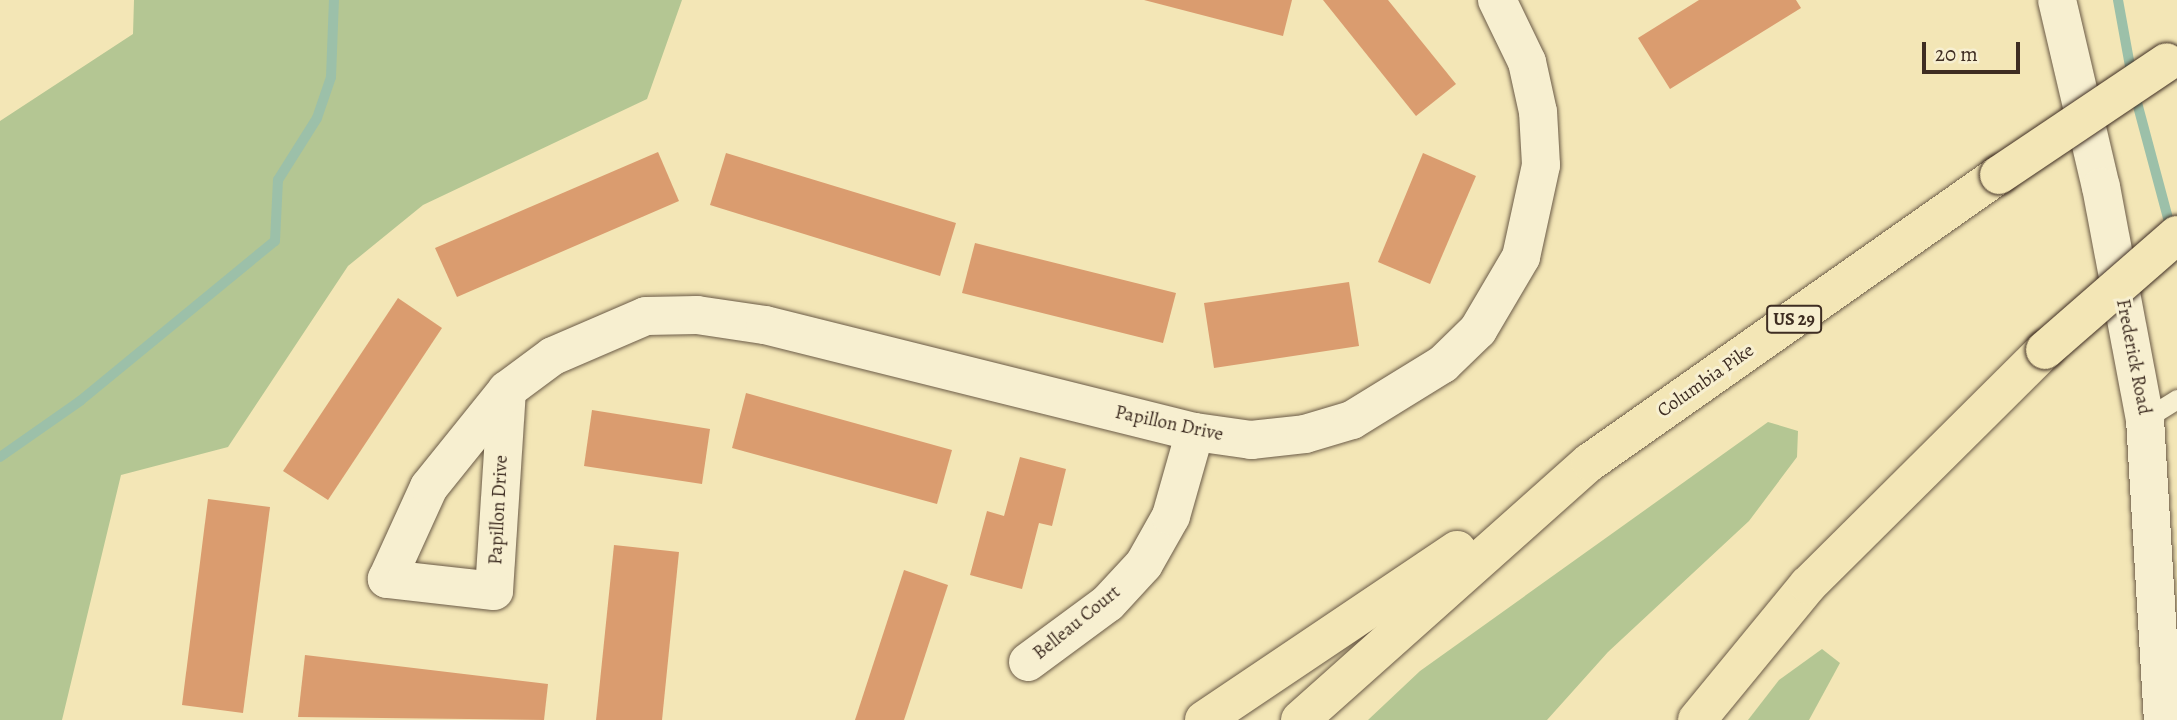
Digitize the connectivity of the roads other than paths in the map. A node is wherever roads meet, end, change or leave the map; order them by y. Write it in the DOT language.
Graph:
graph roads {
  1 [pos="2057,0"];
  2 [pos="1507,4"];
  3 [pos="2172,59"];
  4 [pos="2177,235"];
  5 [pos="507,390"];
  6 [pos="2161,409"];
  7 [pos="1195,432"];
  8 [pos="1590,462"];
  9 [pos="1808,585"];
  10 [pos="1028,662"];
  11 [pos="1204,720"];
  12 [pos="1300,720"];
  13 [pos="1684,720"];
  14 [pos="1698,720"];
  15 [pos="2163,720"];
  1 -- 6 [label="street, Frederick Road"];
  2 -- 7 [label="street, Papillon Drive"];
  3 -- 8 [label="highway, Columbia Pike / US 29, bridge"];
  4 -- 9 [label="highway, bridge"];
  5 -- 5 [label="street, Papillon Drive"];
  5 -- 7 [label="street, Papillon Drive"];
  6 -- 15 [label="street, Frederick Road"];
  7 -- 10 [label="street, Belleau Court"];
  8 -- 11 [label="highway"];
  8 -- 12 [label="highway, Columbia Pike / US 29"];
  9 -- 13 [label="highway"];
  9 -- 14 [label="highway"];
}
